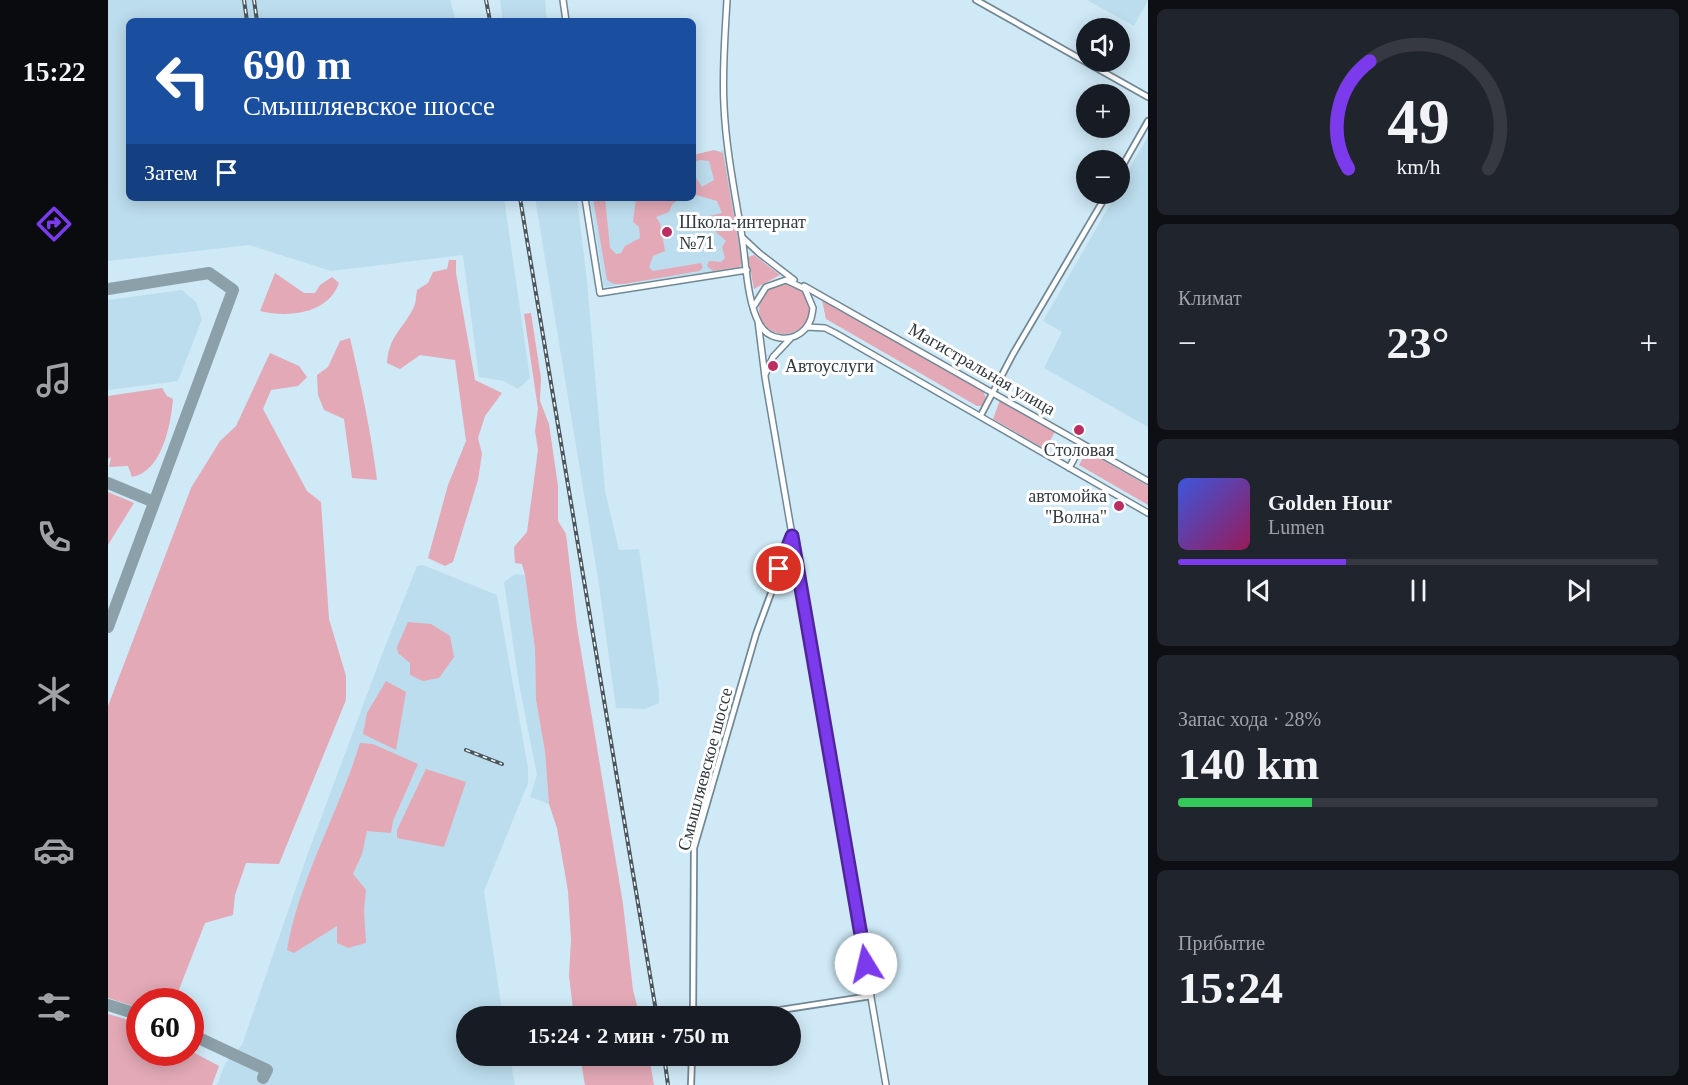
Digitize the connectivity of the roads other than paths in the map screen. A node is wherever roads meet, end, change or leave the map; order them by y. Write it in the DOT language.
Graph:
graph roads {
  1 [pos="562,0"];
  2 [pos="727,0"];
  3 [pos="976,0"];
  4 [pos="565,18"];
  5 [pos="1148,97"];
  6 [pos="1148,121"];
  7 [pos="1130,153"];
  8 [pos="585,201"];
  9 [pos="1101,204"];
  10 [pos="742,237"];
  11 [pos="747,270"];
  12 [pos="800,284"];
  13 [pos="754,306"];
  14 [pos="758,321"];
  15 [pos="807,327"];
  16 [pos="790,338"];
  17 [pos="765,377"];
  18 [pos="992,391"];
  19 [pos="981,415"];
  20 [pos="1082,444"];
  21 [pos="1069,468"];
  22 [pos="1148,481"];
  23 [pos="1148,513"];
  24 [pos="792,536"];
  25 [pos="871,996"];
  26 [pos="693,1006"];
  27 [pos="801,1007"];
  28 [pos="692,1066"];
  29 [pos="692,1085"];
  30 [pos="886,1085"];
  1 -- 4 [label="main road"];
  2 -- 10 [label="main road"];
  3 -- 5 [label="street"];
  6 -- 7 [label="street"];
  8 -- 11 [label="main road"];
  9 -- 18 [label="street"];
  10 -- 11 [label="main road"];
  10 -- 12 [label="main road, Магистральная улица"];
  11 -- 13 [label="main road"];
  12 -- 13 [label="main road"];
  12 -- 15 [label="main road"];
  12 -- 18 [label="main road, Магистральная улица"];
  13 -- 14 [label="main road"];
  14 -- 16 [label="main road"];
  14 -- 17 [label="main road"];
  15 -- 16 [label="main road"];
  15 -- 19 [label="main road"];
  16 -- 17 [label="main road"];
  17 -- 24 [label="main road"];
  18 -- 19 [label="street"];
  18 -- 20 [label="main road, Магистральная улица"];
  19 -- 21 [label="main road"];
  20 -- 21 [label="main road"];
  20 -- 22 [label="main road, Магистральная улица"];
  21 -- 23 [label="main road"];
  24 -- 25 [label="main road"];
  24 -- 26 [label="street, Смышляевское шоссе"];
  25 -- 27 [label="street"];
  25 -- 30 [label="main road"];
  28 -- 29 [label="street"];
}
